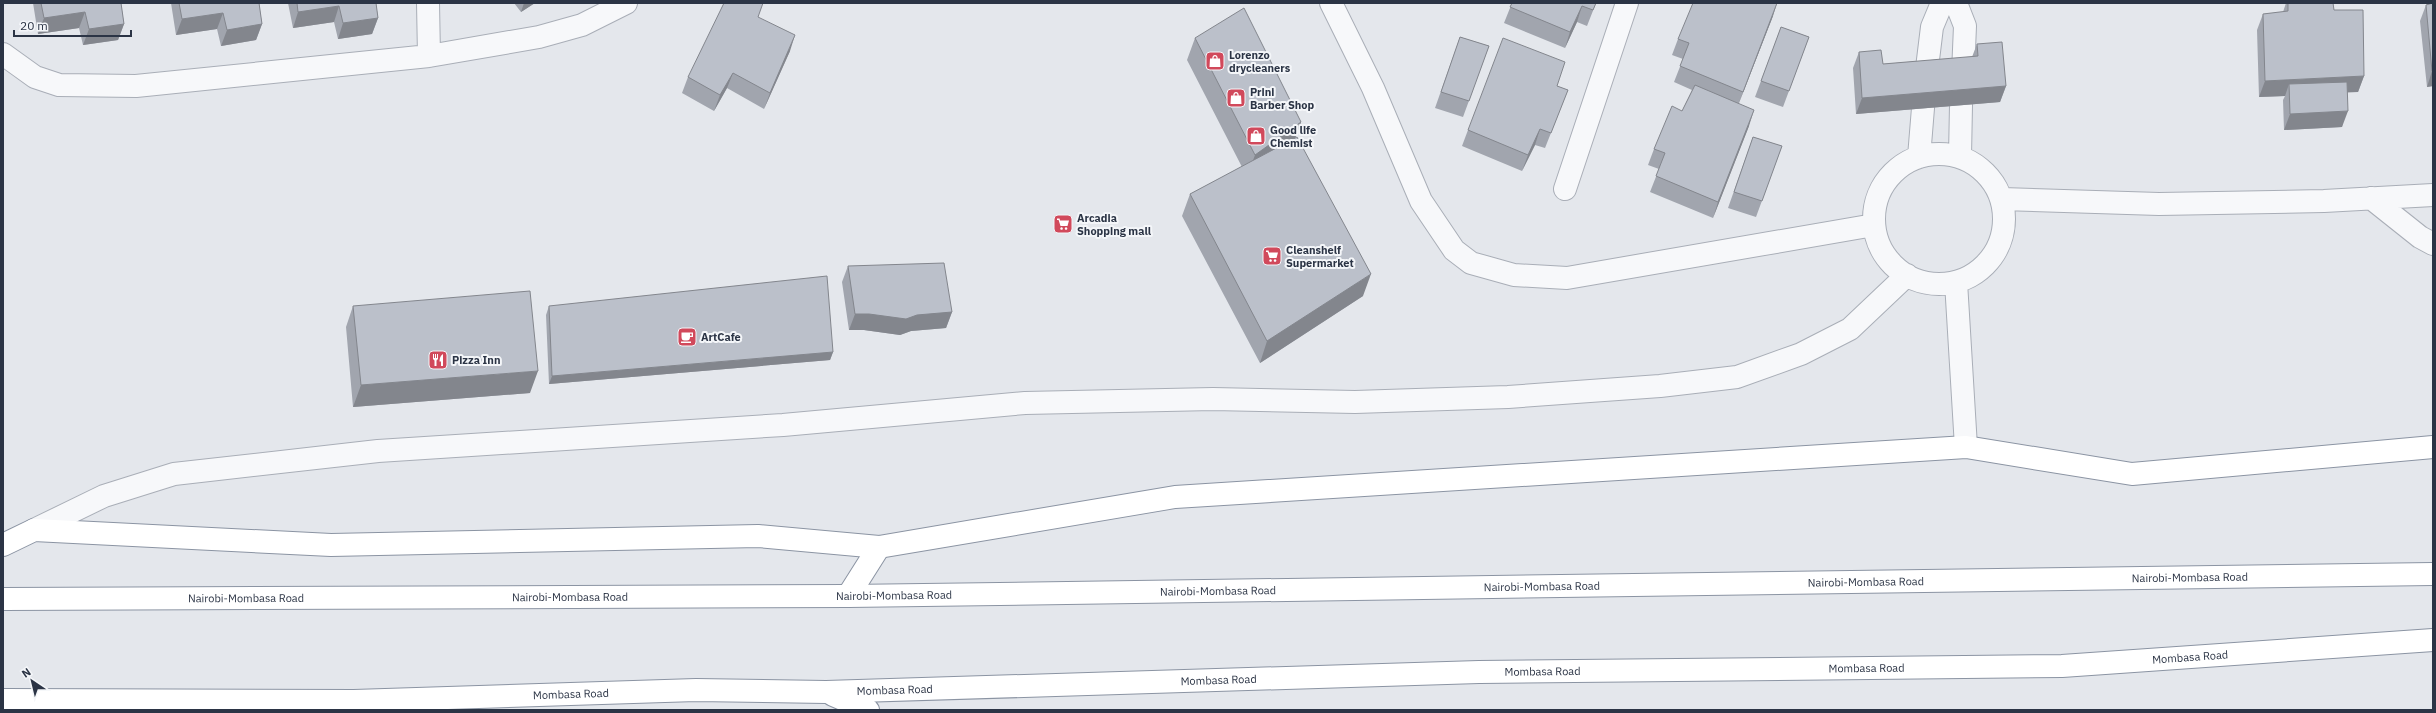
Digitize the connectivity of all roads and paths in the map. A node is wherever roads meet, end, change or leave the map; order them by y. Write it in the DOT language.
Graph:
graph roads {
  1 [pos="428,3"];
  2 [pos="626,3"];
  3 [pos="1331,3"];
  4 [pos="1627,3"];
  5 [pos="1942,3"];
  6 [pos="1956,3"];
  7 [pos="3,54"];
  8 [pos="429,56"];
  9 [pos="1963,73"];
  10 [pos="1926,76"];
  11 [pos="1961,105"];
  12 [pos="1923,108"];
  13 [pos="1960,156"];
  14 [pos="1919,157"];
  15 [pos="1565,189"];
  16 [pos="2433,195"];
  17 [pos="2371,198"];
  18 [pos="2002,199"];
  19 [pos="1874,225"];
  20 [pos="2433,244"];
  21 [pos="1907,276"];
  22 [pos="1956,282"];
  23 [pos="1966,447"];
  24 [pos="2433,447"];
  25 [pos="34,530"];
  26 [pos="3,545"];
  27 [pos="878,547"];
  28 [pos="2433,574"];
  29 [pos="848,596"];
  30 [pos="3,599"];
  31 [pos="2433,640"];
  32 [pos="826,692"];
  33 [pos="3,700"];
  34 [pos="868,710"];
  1 -- 8 [label="street"];
  2 -- 8 [label="street"];
  3 -- 19 [label="street"];
  4 -- 15 [label="street"];
  5 -- 10 [label="street"];
  6 -- 9 [label="street"];
  7 -- 8 [label="street"];
  11 -- 13 [label="street"];
  12 -- 14 [label="street"];
  13 -- 14 [label="street"];
  13 -- 18 [label="street"];
  14 -- 19 [label="street"];
  16 -- 17 [label="street"];
  17 -- 18 [label="street"];
  17 -- 20 [label="street"];
  18 -- 22 [label="street"];
  19 -- 21 [label="street"];
  21 -- 22 [label="street"];
  21 -- 25 [label="street"];
  22 -- 23 [label="street"];
  23 -- 24 [label="highway"];
  23 -- 27 [label="highway"];
  25 -- 26 [label="highway"];
  25 -- 27 [label="highway"];
  27 -- 29 [label="highway"];
  28 -- 29 [label="highway, Nairobi-Mombasa Road"];
  29 -- 30 [label="highway, Nairobi-Mombasa Road"];
  31 -- 32 [label="highway, Mombasa Road"];
  32 -- 33 [label="highway, Mombasa Road"];
  32 -- 34 [label="highway"];
}
